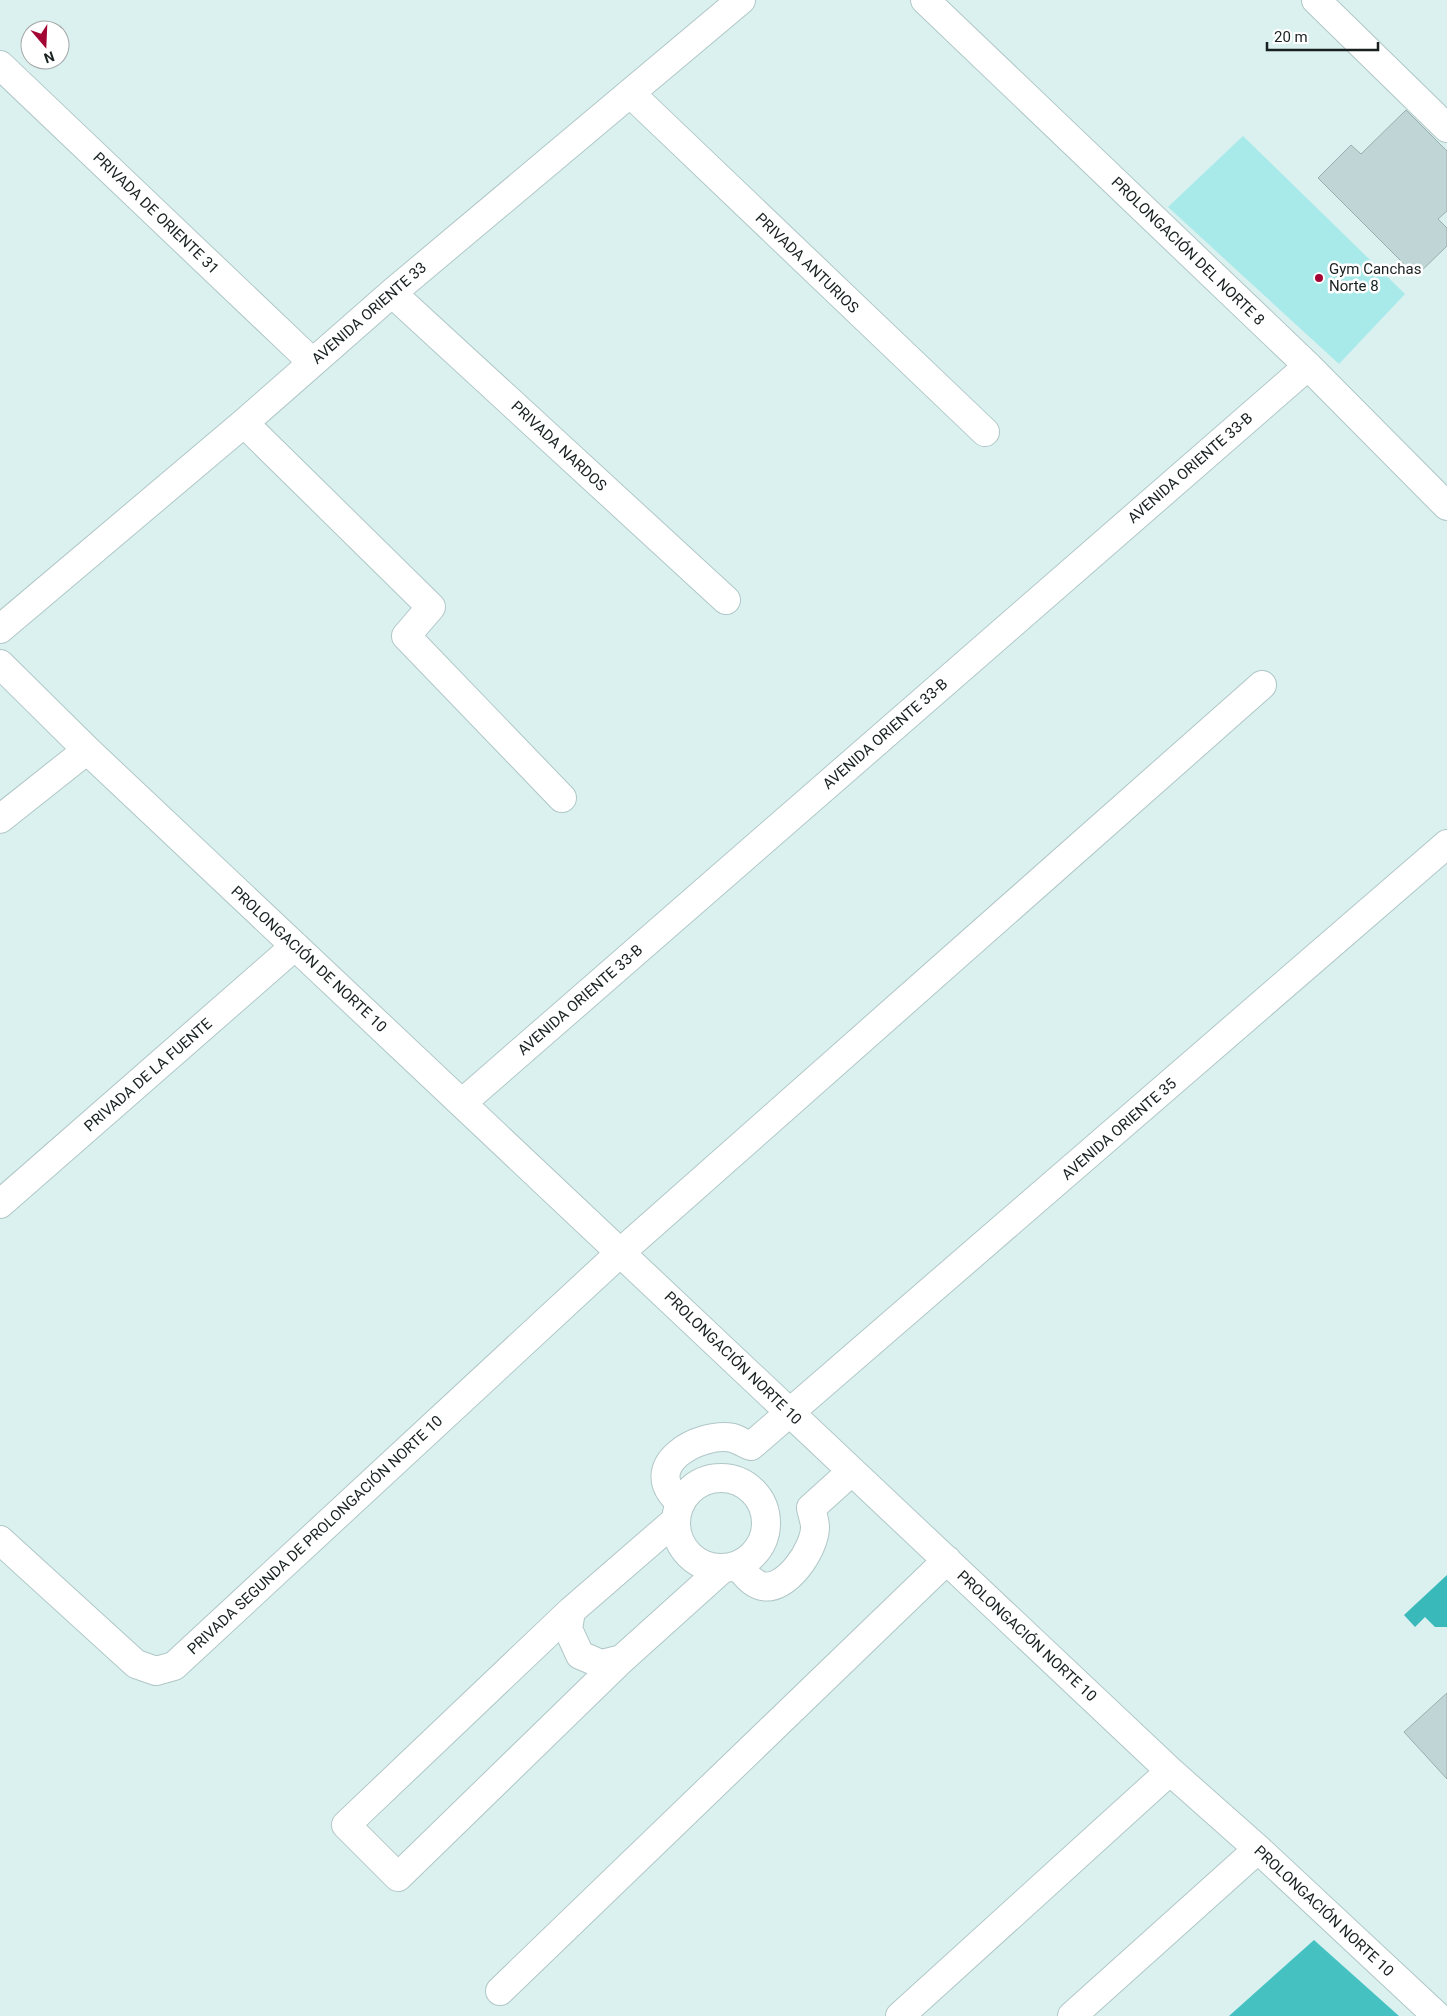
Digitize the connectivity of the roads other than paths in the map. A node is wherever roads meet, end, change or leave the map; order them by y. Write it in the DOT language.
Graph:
graph roads {
  1 [pos="741,0"];
  2 [pos="925,0"];
  3 [pos="1316,0"];
  4 [pos="0,64"];
  5 [pos="630,93"];
  6 [pos="1447,128"];
  7 [pos="392,293"];
  8 [pos="312,362"];
  9 [pos="1308,366"];
  10 [pos="244,423"];
  11 [pos="985,432"];
  12 [pos="1447,506"];
  13 [pos="726,600"];
  14 [pos="0,629"];
  15 [pos="0,664"];
  16 [pos="1262,685"];
  17 [pos="86,750"];
  18 [pos="562,798"];
  19 [pos="0,819"];
  20 [pos="1447,844"];
  21 [pos="296,946"];
  22 [pos="462,1103"];
  23 [pos="0,1204"];
  24 [pos="621,1252"];
  25 [pos="790,1413"];
  26 [pos="852,1471"];
  27 [pos="678,1512"];
  28 [pos="0,1540"];
  29 [pos="947,1560"];
  30 [pos="730,1567"];
  31 [pos="571,1611"];
  32 [pos="622,1659"];
  33 [pos="1170,1771"];
  34 [pos="1258,1849"];
  35 [pos="500,1991"];
  36 [pos="900,2016"];
  37 [pos="1072,2016"];
  38 [pos="1437,2016"];
  1 -- 5 [label="street, AVENIDA ORIENTE 33"];
  2 -- 9 [label="street, PROLONGACIÓN DEL NORTE 8"];
  3 -- 6 [label="street"];
  4 -- 8 [label="street, PRIVADA DE ORIENTE 31"];
  5 -- 7 [label="street, AVENIDA ORIENTE 33"];
  5 -- 11 [label="street, PRIVADA ANTURIOS"];
  7 -- 8 [label="street, AVENIDA ORIENTE 33"];
  7 -- 13 [label="street, PRIVADA NARDOS"];
  8 -- 10 [label="street, AVENIDA ORIENTE 33"];
  9 -- 12 [label="street, PROLONGACIÓN DEL NORTE 8"];
  9 -- 22 [label="street, AVENIDA ORIENTE 33-B"];
  10 -- 14 [label="street, AVENIDA ORIENTE 33"];
  10 -- 18 [label="street"];
  15 -- 17 [label="street, PROLONGACIÓN DE NORTE 10"];
  16 -- 24 [label="street, PRIVADA SEGUNDA DE PROLONGACIÓN NORTE 10"];
  17 -- 19 [label="street"];
  17 -- 21 [label="street, PROLONGACIÓN DE NORTE 10"];
  20 -- 25 [label="street, AVENIDA ORIENTE 35"];
  21 -- 22 [label="street, PROLONGACIÓN DE NORTE 10"];
  21 -- 23 [label="street, PRIVADA DE LA FUENTE"];
  22 -- 24 [label="street, PROLONGACIÓN DE NORTE 10"];
  24 -- 25 [label="street, PROLONGACIÓN NORTE 10"];
  24 -- 28 [label="street, PRIVADA SEGUNDA DE PROLONGACIÓN NORTE 10"];
  25 -- 26 [label="street, PROLONGACIÓN NORTE 10"];
  25 -- 27 [label="street, AVENIDA ORIENTE 35"];
  26 -- 29 [label="street, PROLONGACIÓN NORTE 10"];
  26 -- 30 [label="street"];
  27 -- 30 [label="street"];
  27 -- 30 [label="street"];
  27 -- 31 [label="street"];
  29 -- 33 [label="street, PROLONGACIÓN NORTE 10"];
  29 -- 35 [label="street"];
  30 -- 32 [label="street"];
  31 -- 32 [label="street"];
  31 -- 32 [label="street"];
  33 -- 34 [label="street, PROLONGACIÓN NORTE 10"];
  33 -- 36 [label="street"];
  34 -- 37 [label="street"];
  34 -- 38 [label="street, PROLONGACIÓN NORTE 10"];
}
